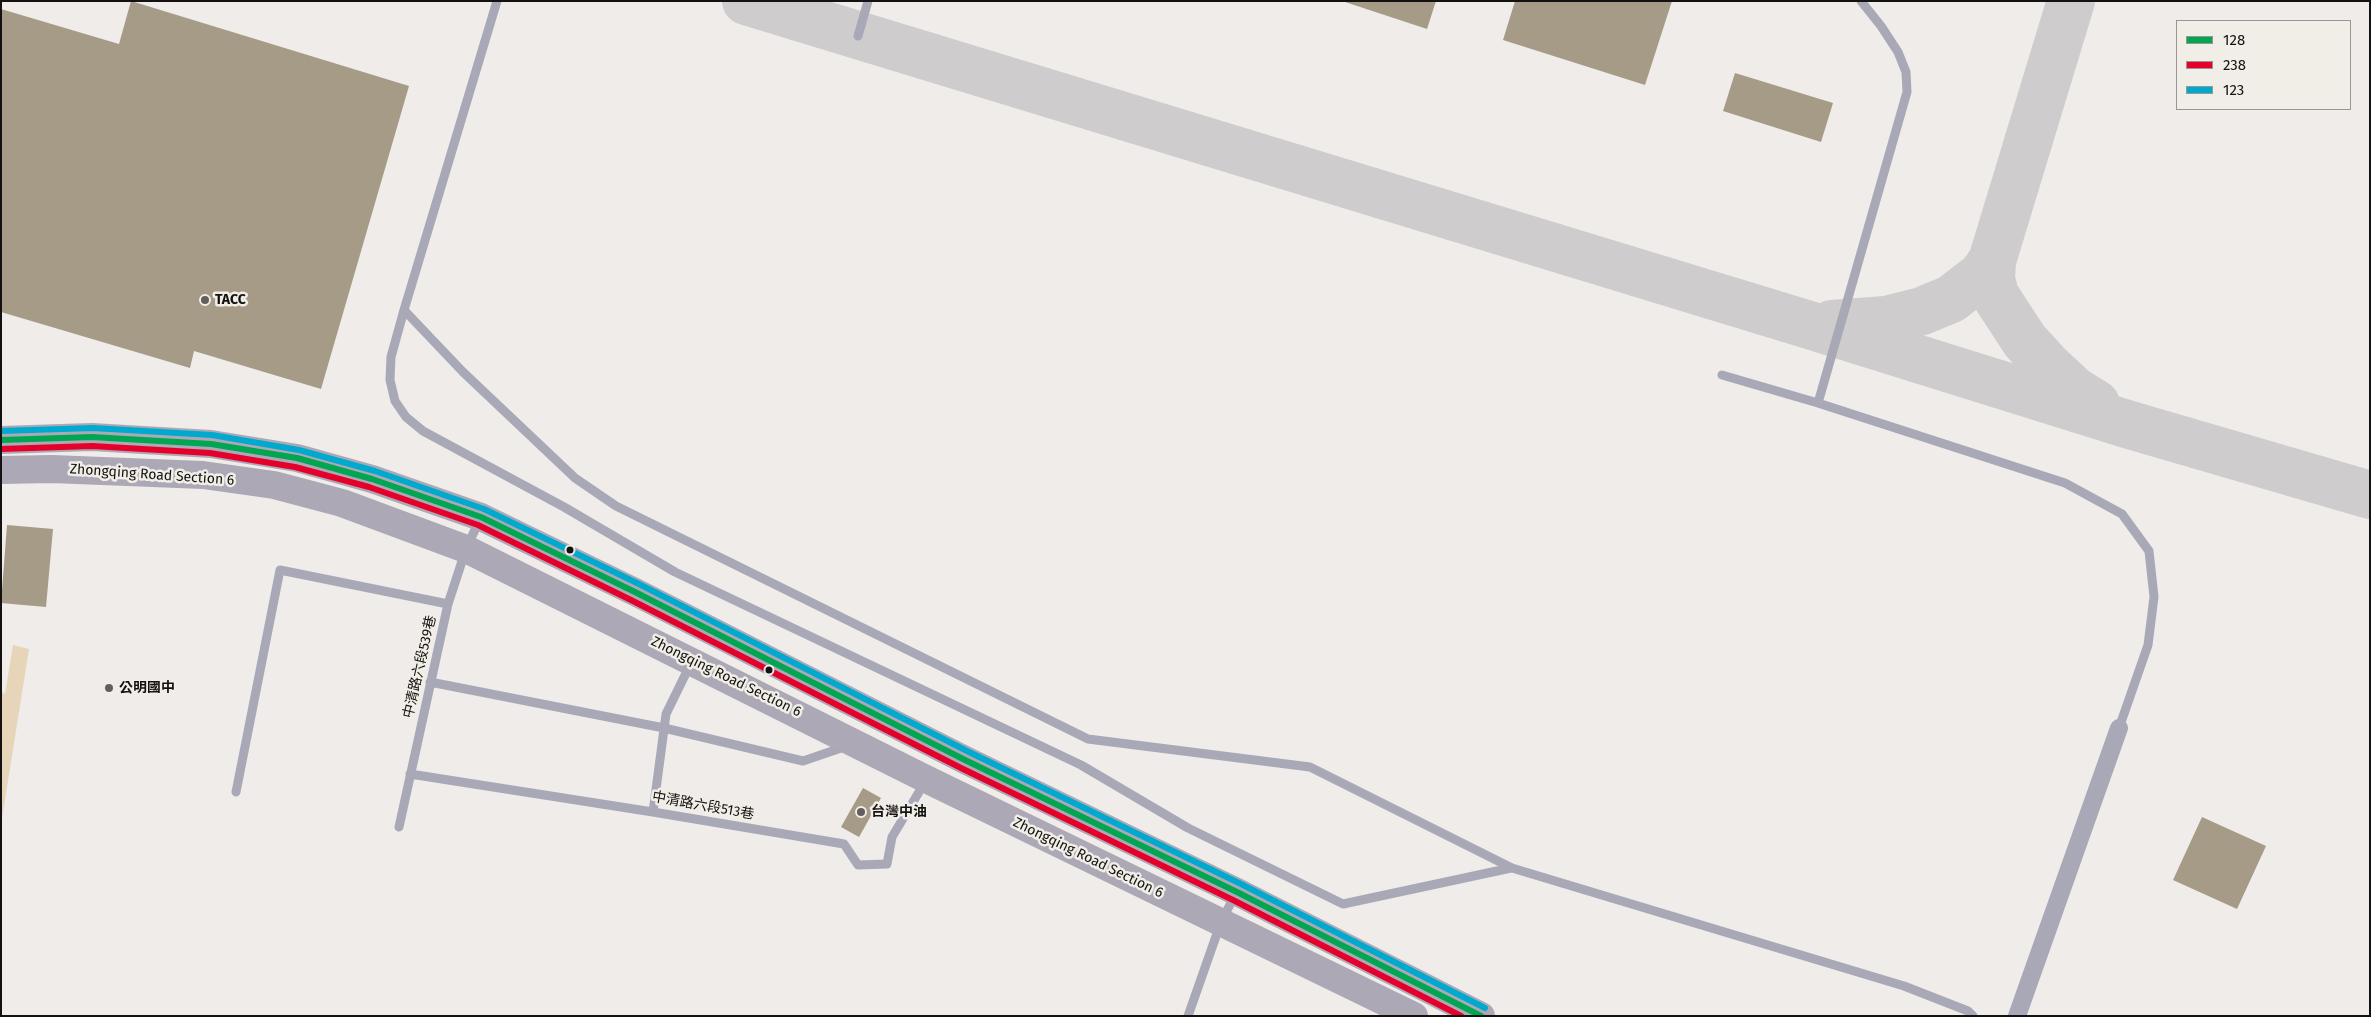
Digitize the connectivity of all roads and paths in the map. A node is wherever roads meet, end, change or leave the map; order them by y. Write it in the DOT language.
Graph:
graph roads {
  1 [pos="498,1"];
  2 [pos="868,1"];
  3 [pos="1861,1"];
  4 [pos="858,36"];
  5 [pos="404,310"];
  6 [pos="1722,375"];
  7 [pos="1818,403"];
  8 [pos="1,440"];
  9 [pos="1,470"];
  10 [pos="481,517"];
  11 [pos="466,549"];
  12 [pos="448,604"];
  13 [pos="692,660"];
  14 [pos="430,682"];
  15 [pos="664,728"];
  16 [pos="2118,728"];
  17 [pos="857,743"];
  18 [pos="410,774"];
  19 [pos="926,779"];
  20 [pos="236,792"];
  21 [pos="653,812"];
  22 [pos="399,827"];
  23 [pos="1512,868"];
  24 [pos="1237,892"];
  25 [pos="1220,922"];
  26 [pos="1188,1016"];
  27 [pos="1414,1016"];
  28 [pos="1481,1016"];
  29 [pos="1973,1016"];
  30 [pos="2017,1016"];
  1 -- 5 [label="lane"];
  2 -- 4 [label="lane"];
  3 -- 7 [label="lane"];
  5 -- 23 [label="lane"];
  5 -- 23 [label="lane"];
  6 -- 7 [label="lane"];
  7 -- 16 [label="lane"];
  8 -- 10 [label="main road"];
  9 -- 11 [label="main road, Zhongqing Road Section 6"];
  10 -- 11 [label="lane, 中清路六段539巷"];
  10 -- 24 [label="main road"];
  11 -- 12 [label="lane, 中清路六段539巷"];
  11 -- 13 [label="main road, Zhongqing Road Section 6"];
  12 -- 14 [label="lane, 中清路六段539巷"];
  12 -- 20 [label="lane"];
  13 -- 15 [label="lane"];
  13 -- 17 [label="main road, Zhongqing Road Section 6"];
  14 -- 15 [label="lane"];
  14 -- 18 [label="lane, 中清路六段539巷"];
  15 -- 17 [label="lane"];
  15 -- 21 [label="lane"];
  16 -- 30 [label="street"];
  17 -- 19 [label="main road, Zhongqing Road Section 6"];
  18 -- 21 [label="lane, 中清路六段513巷"];
  18 -- 22 [label="lane, 中清路六段539巷"];
  19 -- 21 [label="lane, 中清路六段513巷"];
  19 -- 25 [label="main road, Zhongqing Road Section 6"];
  23 -- 29 [label="lane"];
  24 -- 25 [label="lane"];
  24 -- 28 [label="main road"];
  25 -- 26 [label="lane"];
  25 -- 27 [label="main road, Zhongqing Road Section 6"];
}
